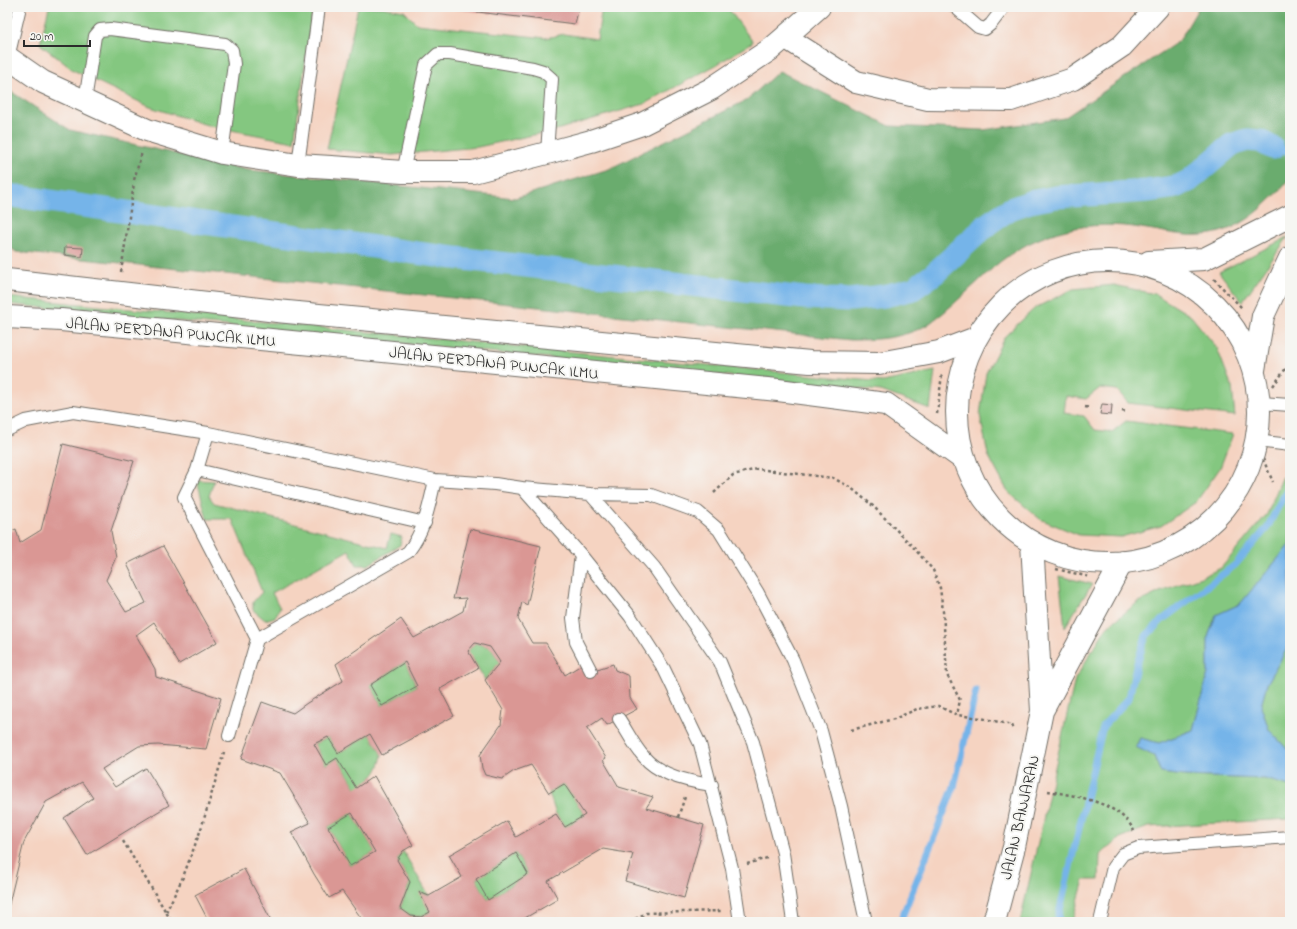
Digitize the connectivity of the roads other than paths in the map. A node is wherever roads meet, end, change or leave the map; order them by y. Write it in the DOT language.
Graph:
graph roads {
  1 [pos="20,7"];
  2 [pos="320,7"];
  3 [pos="819,7"];
  4 [pos="955,7"];
  5 [pos="1004,7"];
  6 [pos="1158,7"];
  7 [pos="785,36"];
  8 [pos="7,58"];
  9 [pos="85,101"];
  10 [pos="222,153"];
  11 [pos="547,154"];
  12 [pos="298,165"];
  13 [pos="403,172"];
  14 [pos="1290,216"];
  15 [pos="1290,258"];
  16 [pos="1136,263"];
  17 [pos="7,280"];
  18 [pos="7,316"];
  19 [pos="976,338"];
  20 [pos="1254,370"];
  21 [pos="1260,403"];
  22 [pos="1290,405"];
  23 [pos="7,430"];
  24 [pos="208,433"];
  25 [pos="1257,442"];
  26 [pos="1290,445"];
  27 [pos="963,459"];
  28 [pos="197,470"];
  29 [pos="435,480"];
  30 [pos="522,488"];
  31 [pos="590,494"];
  32 [pos="425,523"];
  33 [pos="1032,543"];
  34 [pos="581,555"];
  35 [pos="1122,562"];
  36 [pos="257,639"];
  37 [pos="591,671"];
  38 [pos="1042,711"];
  39 [pos="619,719"];
  40 [pos="229,736"];
  41 [pos="712,785"];
  42 [pos="1290,837"];
  43 [pos="740,916"];
  44 [pos="793,922"];
  45 [pos="866,922"];
  46 [pos="994,922"];
  47 [pos="1100,922"];
  1 -- 8 [label="lane"];
  2 -- 12 [label="lane"];
  3 -- 7 [label="street"];
  4 -- 5 [label="lane"];
  6 -- 7 [label="street"];
  7 -- 11 [label="street"];
  8 -- 9 [label="street"];
  9 -- 10 [label="street"];
  9 -- 10 [label="lane"];
  10 -- 12 [label="street"];
  11 -- 13 [label="street"];
  11 -- 13 [label="lane"];
  12 -- 13 [label="street"];
  14 -- 16 [label="street"];
  15 -- 20 [label="street"];
  16 -- 19 [label="street"];
  16 -- 20 [label="street"];
  17 -- 19 [label="street, JALAN PERDANA PUNCAK ILMU"];
  18 -- 27 [label="street, JALAN PERDANA PUNCAK ILMU"];
  19 -- 27 [label="street"];
  20 -- 21 [label="street"];
  21 -- 22 [label="lane"];
  21 -- 25 [label="street"];
  23 -- 24 [label="lane"];
  24 -- 28 [label="lane"];
  24 -- 29 [label="lane"];
  25 -- 26 [label="lane"];
  25 -- 35 [label="street"];
  27 -- 33 [label="street"];
  28 -- 32 [label="lane"];
  28 -- 36 [label="lane"];
  29 -- 30 [label="lane"];
  29 -- 32 [label="lane"];
  30 -- 31 [label="lane"];
  30 -- 34 [label="lane"];
  31 -- 44 [label="lane"];
  31 -- 45 [label="lane"];
  32 -- 36 [label="lane"];
  33 -- 35 [label="street"];
  33 -- 38 [label="street, JALAN BANJARAN"];
  34 -- 37 [label="lane"];
  34 -- 41 [label="lane"];
  35 -- 38 [label="street, JALAN BANJARAN"];
  36 -- 40 [label="lane"];
  38 -- 46 [label="street, JALAN BANJARAN"];
  39 -- 41 [label="lane"];
  41 -- 43 [label="lane"];
  42 -- 47 [label="lane"];
}
